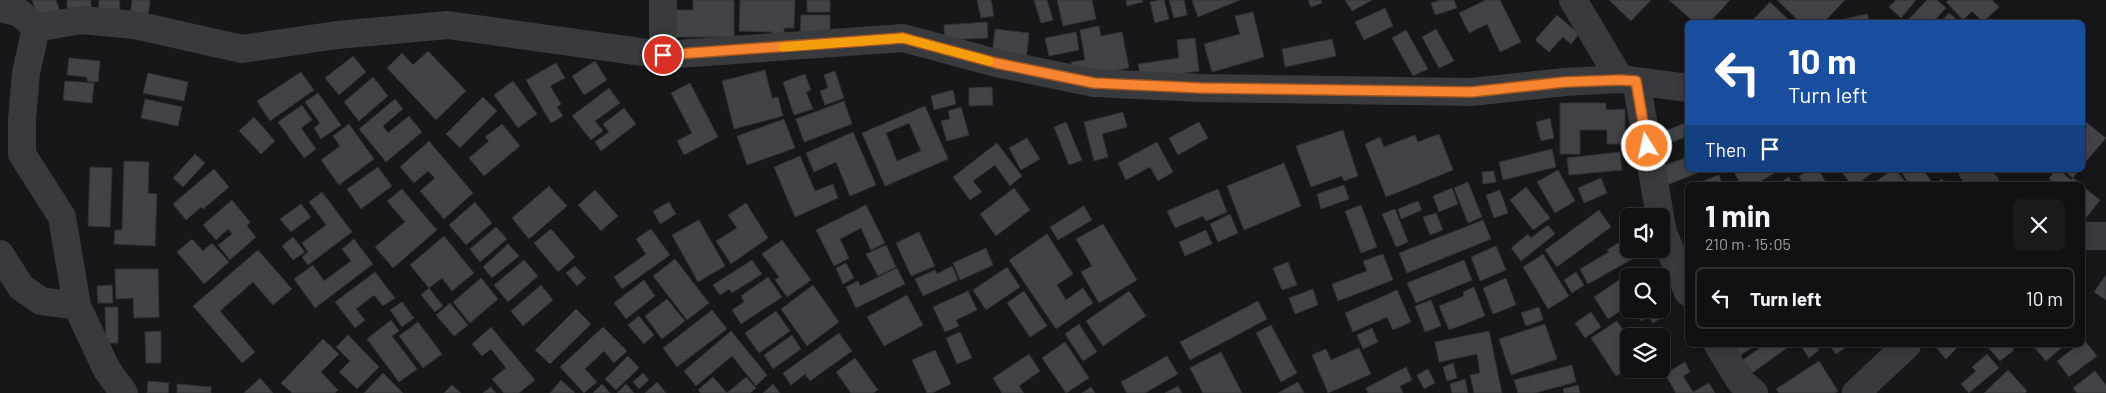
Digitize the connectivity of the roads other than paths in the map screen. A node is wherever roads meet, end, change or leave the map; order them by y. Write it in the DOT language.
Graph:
graph roads {
  1 [pos="663,0"];
  2 [pos="1573,0"];
  3 [pos="0,8"];
  4 [pos="36,28"];
  5 [pos="663,55"];
  6 [pos="1628,80"];
  7 [pos="1685,88"];
  8 [pos="1974,172"];
  9 [pos="1983,182"];
  10 [pos="1658,208"];
  11 [pos="2085,236"];
  12 [pos="2106,236"];
  13 [pos="1670,250"];
  14 [pos="0,254"];
  15 [pos="1685,285"];
  16 [pos="76,306"];
  17 [pos="1719,347"];
  18 [pos="1905,347"];
  19 [pos="124,393"];
  20 [pos="1754,393"];
  21 [pos="1856,393"];
  1 -- 5 [label="street"];
  2 -- 6 [label="street"];
  3 -- 4 [label="street"];
  4 -- 5 [label="street"];
  4 -- 16 [label="street"];
  5 -- 6 [label="street"];
  6 -- 7 [label="street"];
  6 -- 10 [label="street"];
  8 -- 9 [label="street"];
  11 -- 12 [label="street"];
  13 -- 15 [label="street"];
  14 -- 16 [label="street"];
  16 -- 19 [label="street"];
  17 -- 20 [label="street"];
  18 -- 21 [label="street"];
}
